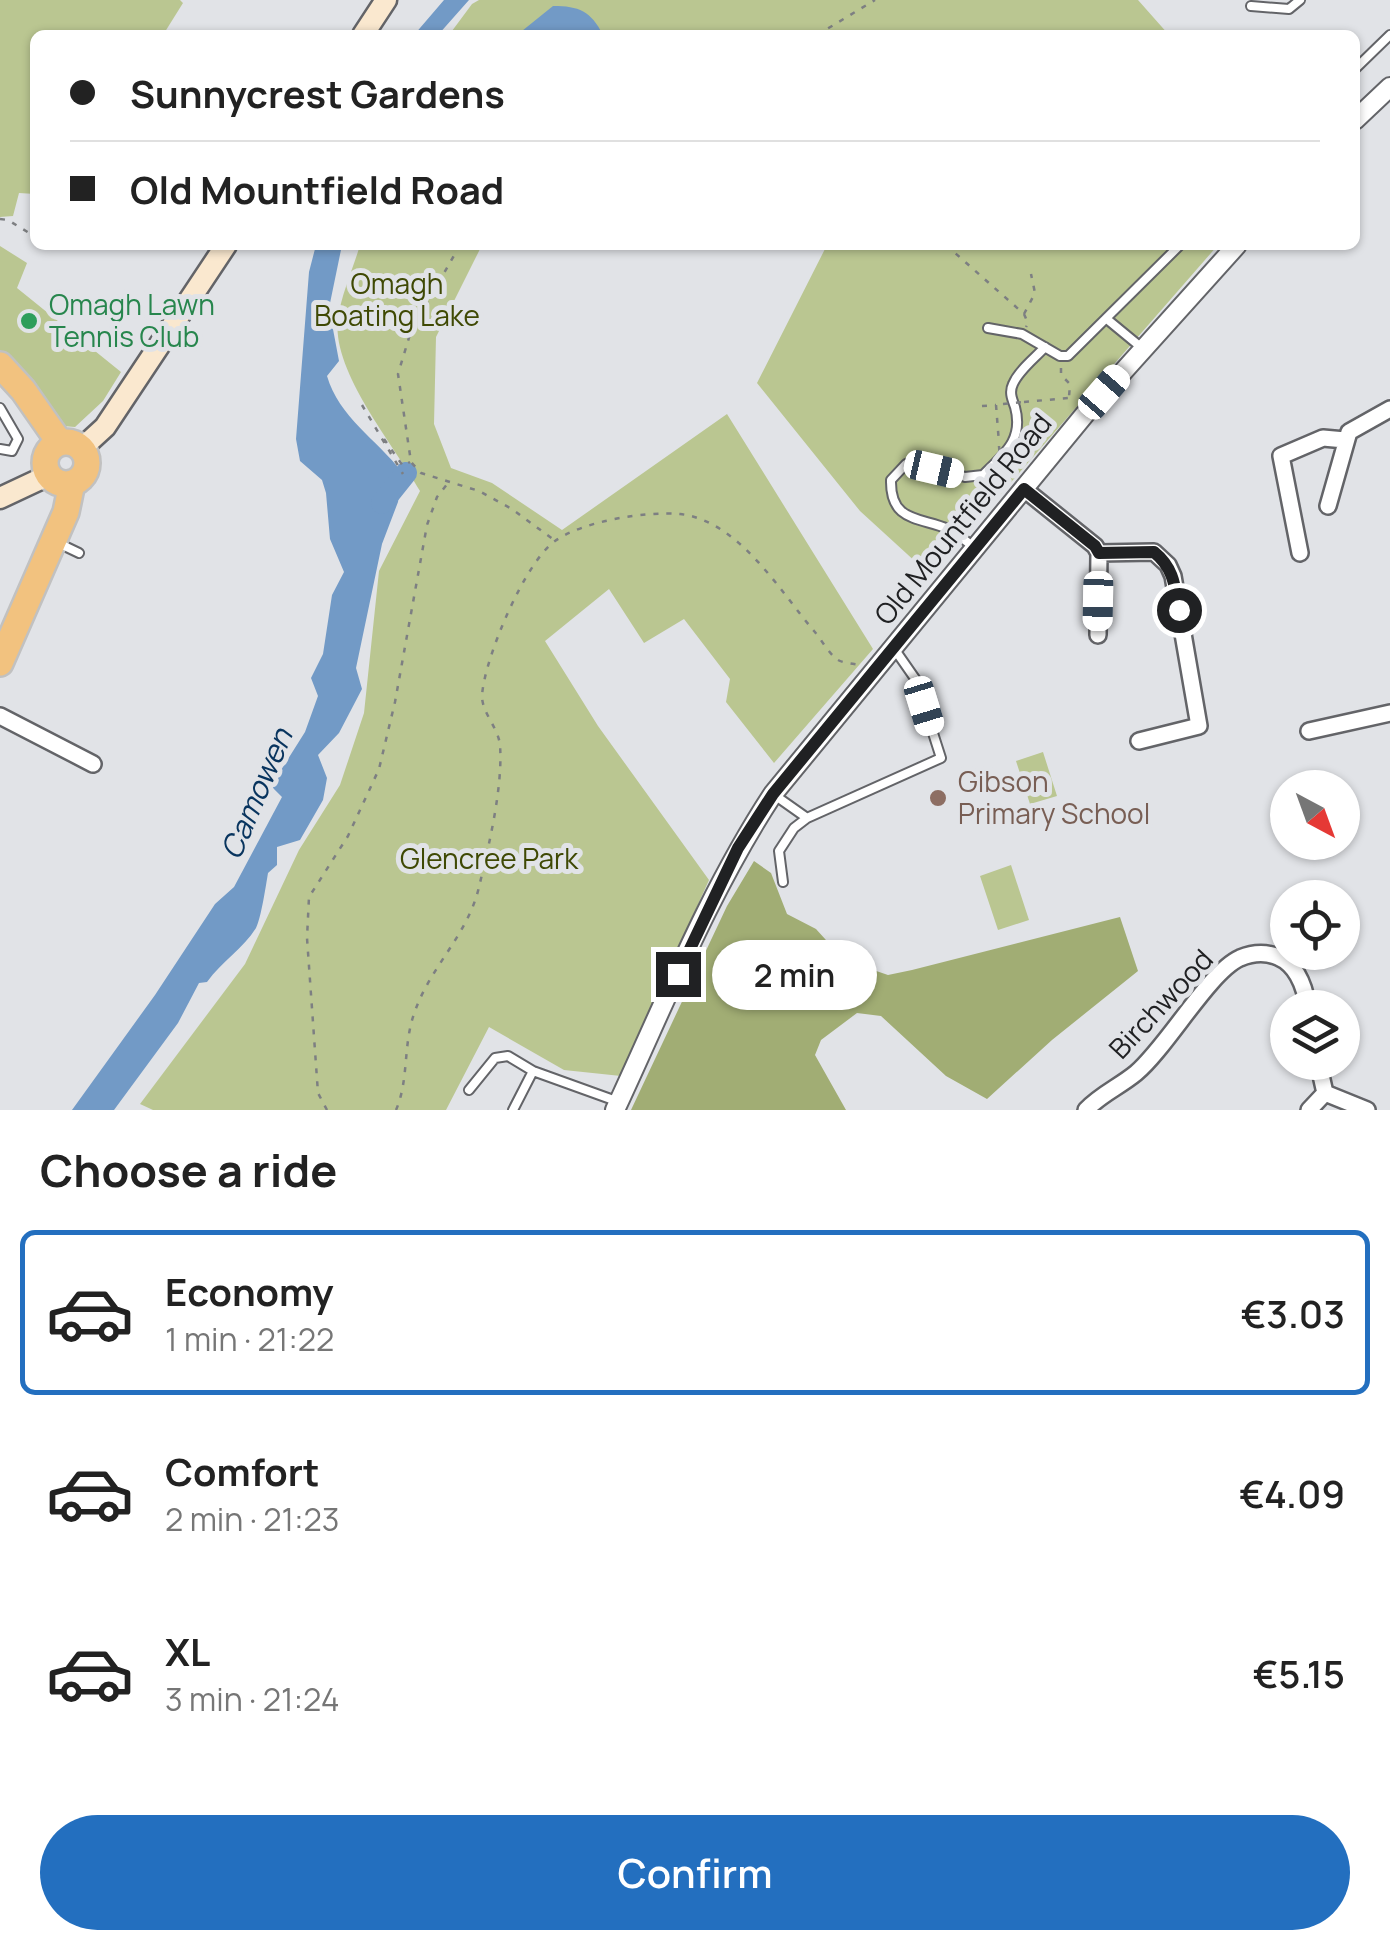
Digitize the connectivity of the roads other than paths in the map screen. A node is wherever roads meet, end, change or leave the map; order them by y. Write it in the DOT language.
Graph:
graph roads {
  1 [pos="386,0"];
  2 [pos="1300,0"];
  3 [pos="1251,6"];
  4 [pos="366,30"];
  5 [pos="1390,35"];
  6 [pos="1360,64"];
  7 [pos="1390,87"];
  8 [pos="1360,115"];
  9 [pos="223,250"];
  10 [pos="1175,250"];
  11 [pos="1232,250"];
  12 [pos="1108,320"];
  13 [pos="988,328"];
  14 [pos="1045,347"];
  15 [pos="1142,348"];
  16 [pos="0,366"];
  17 [pos="0,408"];
  18 [pos="1390,409"];
  19 [pos="1344,440"];
  20 [pos="71,446"];
  21 [pos="0,449"];
  22 [pos="60,479"];
  23 [pos="1024,489"];
  24 [pos="0,498"];
  25 [pos="1328,506"];
  26 [pos="1310,509"];
  27 [pos="1292,515"];
  28 [pos="54,541"];
  29 [pos="975,548"];
  30 [pos="1099,553"];
  31 [pos="79,554"];
  32 [pos="1300,554"];
  33 [pos="1098,635"];
  34 [pos="893,647"];
  35 [pos="0,663"];
  36 [pos="1390,713"];
  37 [pos="0,716"];
  38 [pos="1309,731"];
  39 [pos="1139,741"];
  40 [pos="93,764"];
  41 [pos="773,794"];
  42 [pos="807,818"];
  43 [pos="783,882"];
  44 [pos="1302,990"];
  45 [pos="533,1072"];
  46 [pos="1322,1080"];
  47 [pos="469,1090"];
  48 [pos="1325,1093"];
  49 [pos="617,1106"];
  50 [pos="513,1110"];
  51 [pos="1086,1110"];
  52 [pos="1309,1110"];
  53 [pos="1367,1110"];
  1 -- 4 [label="main road"];
  2 -- 3 [label="lane"];
  5 -- 6 [label="lane"];
  7 -- 8 [label="street"];
  9 -- 20 [label="main road"];
  10 -- 12 [label="lane"];
  11 -- 15 [label="street, Old Mountfield Road"];
  12 -- 14 [label="lane"];
  12 -- 15 [label="lane"];
  13 -- 14 [label="lane"];
  14 -- 29 [label="lane"];
  15 -- 23 [label="street, Old Mountfield Road"];
  16 -- 20 [label="highway"];
  17 -- 21 [label="lane"];
  18 -- 19 [label="street"];
  19 -- 25 [label="street"];
  19 -- 27 [label="street"];
  20 -- 22 [label="highway"];
  20 -- 22 [label="highway"];
  22 -- 24 [label="main road"];
  22 -- 28 [label="highway"];
  23 -- 29 [label="street, Old Mountfield Road"];
  23 -- 30 [label="street"];
  26 -- 27 [label="street"];
  27 -- 32 [label="street"];
  28 -- 31 [label="lane"];
  28 -- 35 [label="highway"];
  29 -- 34 [label="street, Old Mountfield Road"];
  30 -- 33 [label="street"];
  30 -- 39 [label="street"];
  34 -- 41 [label="street, Old Mountfield Road"];
  34 -- 42 [label="lane"];
  36 -- 38 [label="street"];
  37 -- 40 [label="street"];
  41 -- 42 [label="lane"];
  41 -- 49 [label="street, Old Mountfield Road"];
  42 -- 43 [label="lane"];
  44 -- 51 [label="street, Birchwood"];
  45 -- 47 [label="lane"];
  45 -- 49 [label="lane"];
  45 -- 50 [label="lane"];
  46 -- 48 [label="street"];
  48 -- 52 [label="street"];
  48 -- 53 [label="street"];
}
